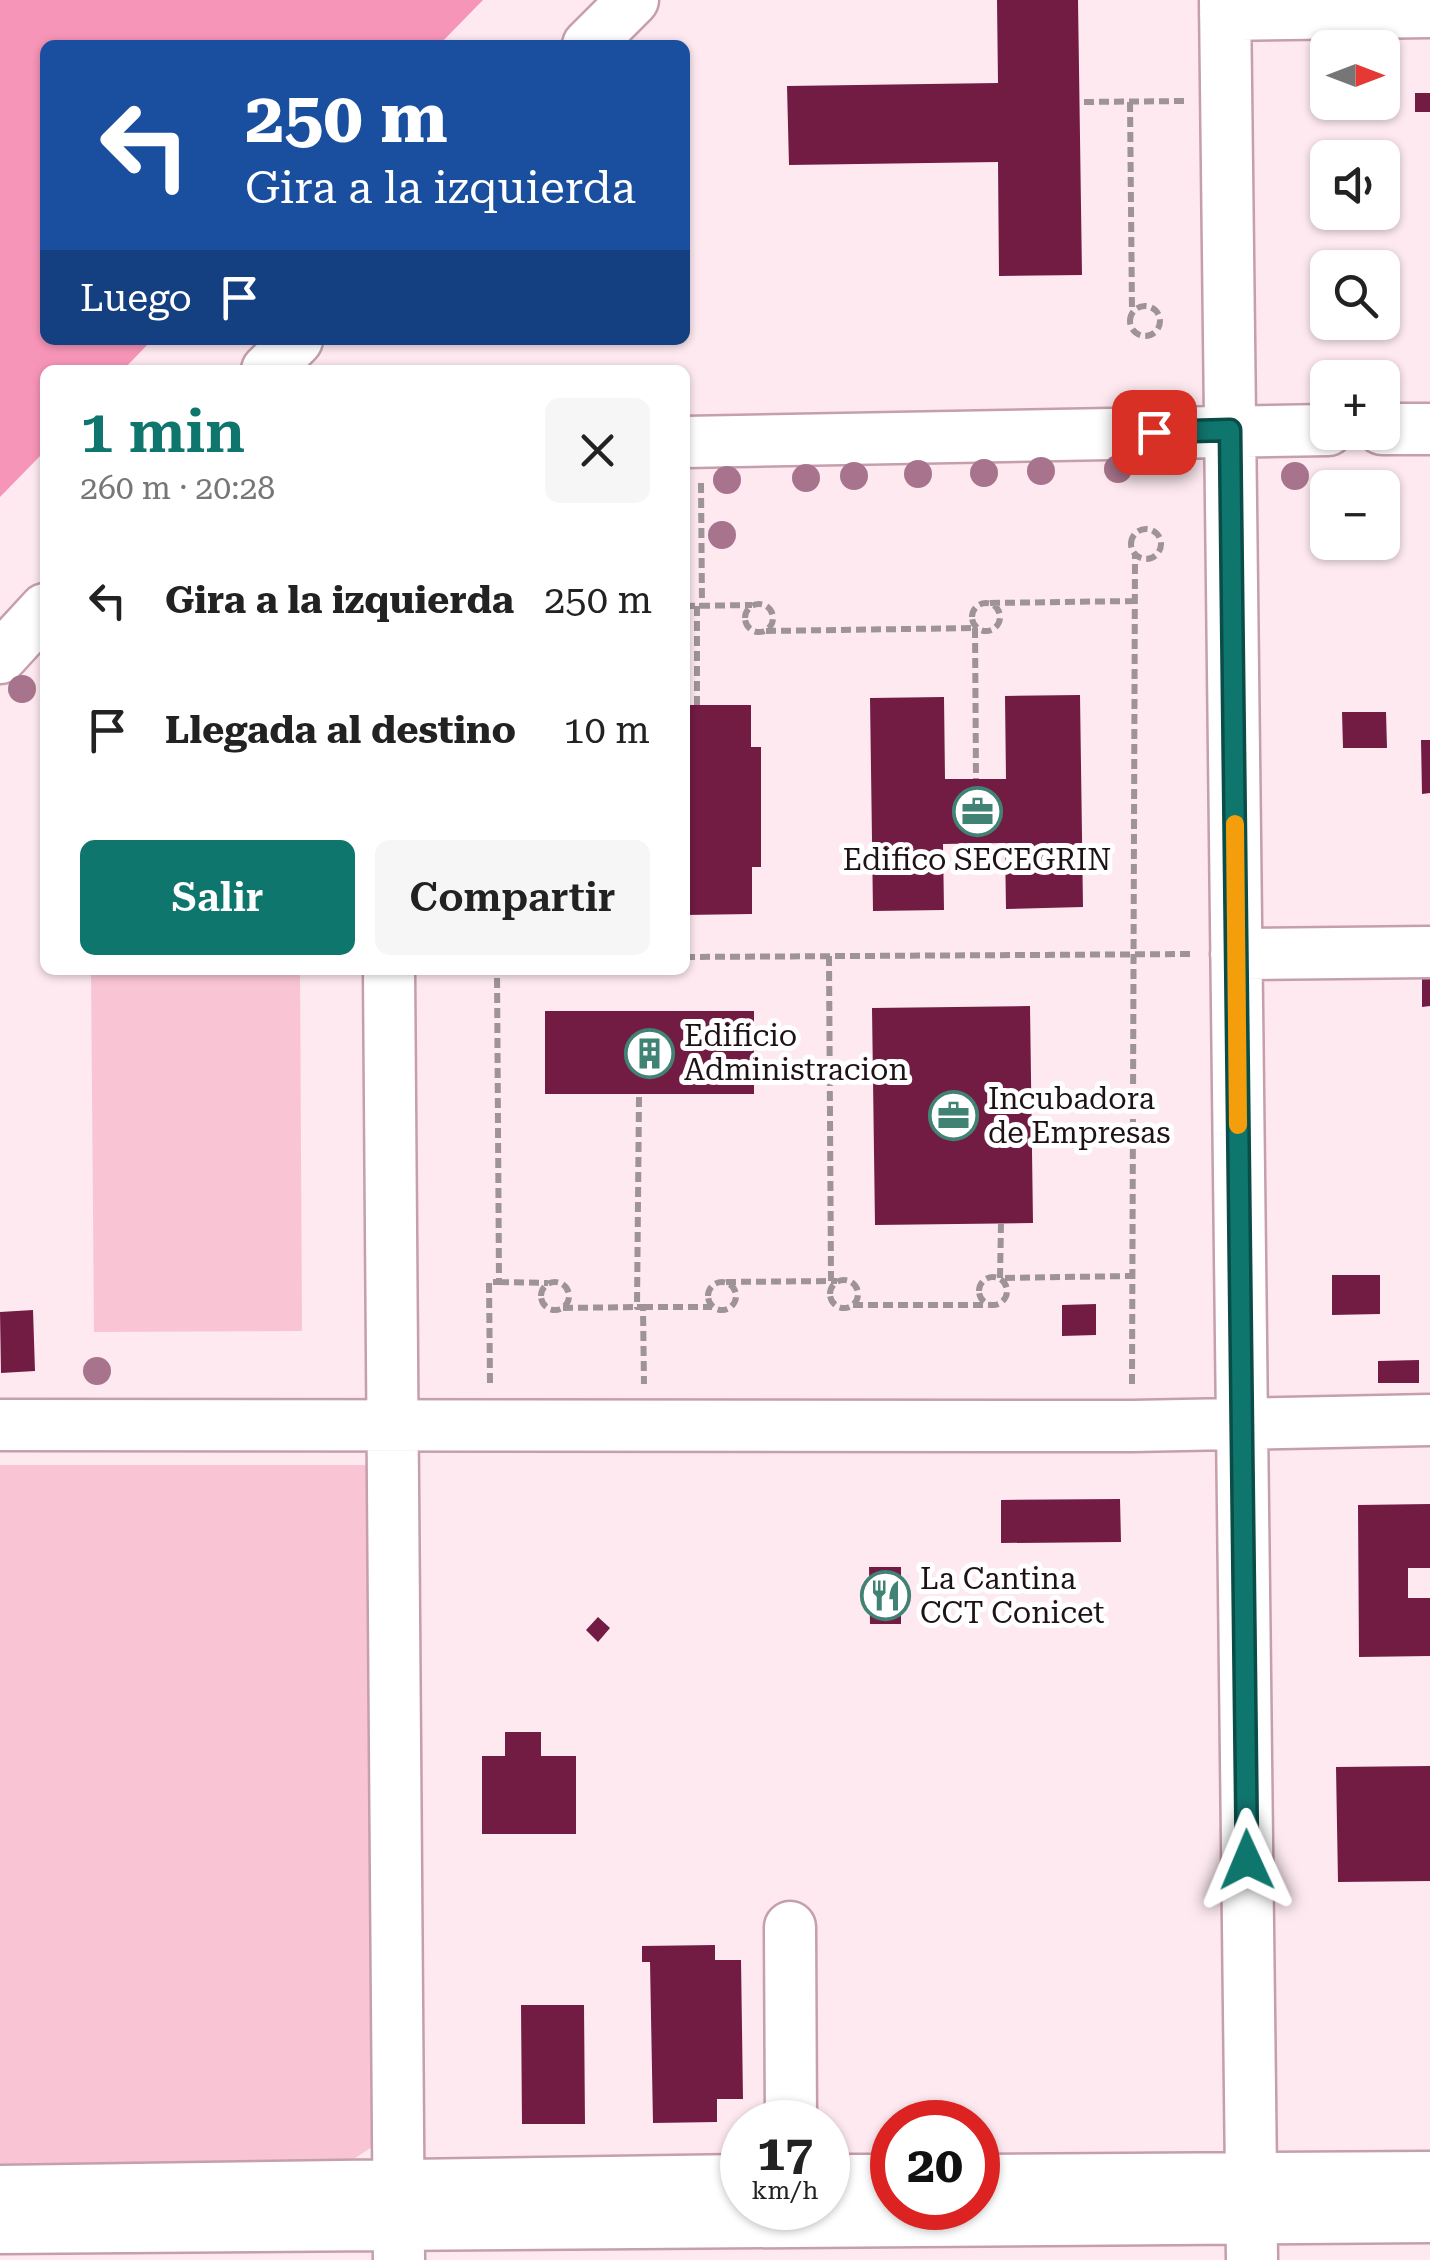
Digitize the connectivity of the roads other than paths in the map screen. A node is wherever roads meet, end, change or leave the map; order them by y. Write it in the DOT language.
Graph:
graph roads {
  1 [pos="633,0"];
  2 [pos="1225,8"];
  3 [pos="1430,12"];
  4 [pos="593,40"];
  5 [pos="292,345"];
  6 [pos="272,365"];
  7 [pos="1400,429"];
  8 [pos="1430,429"];
  9 [pos="1230,430"];
  10 [pos="1310,430"];
  11 [pos="693,442"];
  12 [pos="40,614"];
  13 [pos="0,658"];
  14 [pos="1430,952"];
  15 [pos="1236,954"];
  16 [pos="389,975"];
  17 [pos="1430,1420"];
  18 [pos="1241,1422"];
  19 [pos="395,1423"];
  20 [pos="0,1425"];
  21 [pos="790,1928"];
  22 [pos="791,2100"];
  23 [pos="1430,2177"];
  24 [pos="720,2183"];
  25 [pos="1000,2183"];
  26 [pos="0,2192"];
  27 [pos="850,2215"];
  28 [pos="720,2216"];
  29 [pos="1430,2217"];
  30 [pos="1252,2219"];
  31 [pos="398,2222"];
  32 [pos="0,2228"];
  1 -- 4 [label="lane"];
  2 -- 3 [label="lane"];
  2 -- 9 [label="lane"];
  5 -- 6 [label="lane"];
  7 -- 8 [label="lane"];
  9 -- 10 [label="lane"];
  9 -- 11 [label="lane"];
  9 -- 15 [label="lane"];
  12 -- 13 [label="lane"];
  14 -- 15 [label="lane"];
  15 -- 18 [label="lane"];
  16 -- 19 [label="lane"];
  17 -- 18 [label="lane"];
  18 -- 19 [label="lane"];
  18 -- 30 [label="lane"];
  19 -- 20 [label="lane"];
  19 -- 31 [label="lane"];
  21 -- 22 [label="lane"];
  23 -- 30 [label="lane"];
  24 -- 31 [label="lane"];
  25 -- 30 [label="lane"];
  26 -- 31 [label="lane"];
  27 -- 30 [label="lane"];
  28 -- 31 [label="lane"];
  29 -- 30 [label="lane"];
  31 -- 32 [label="lane"];
}
